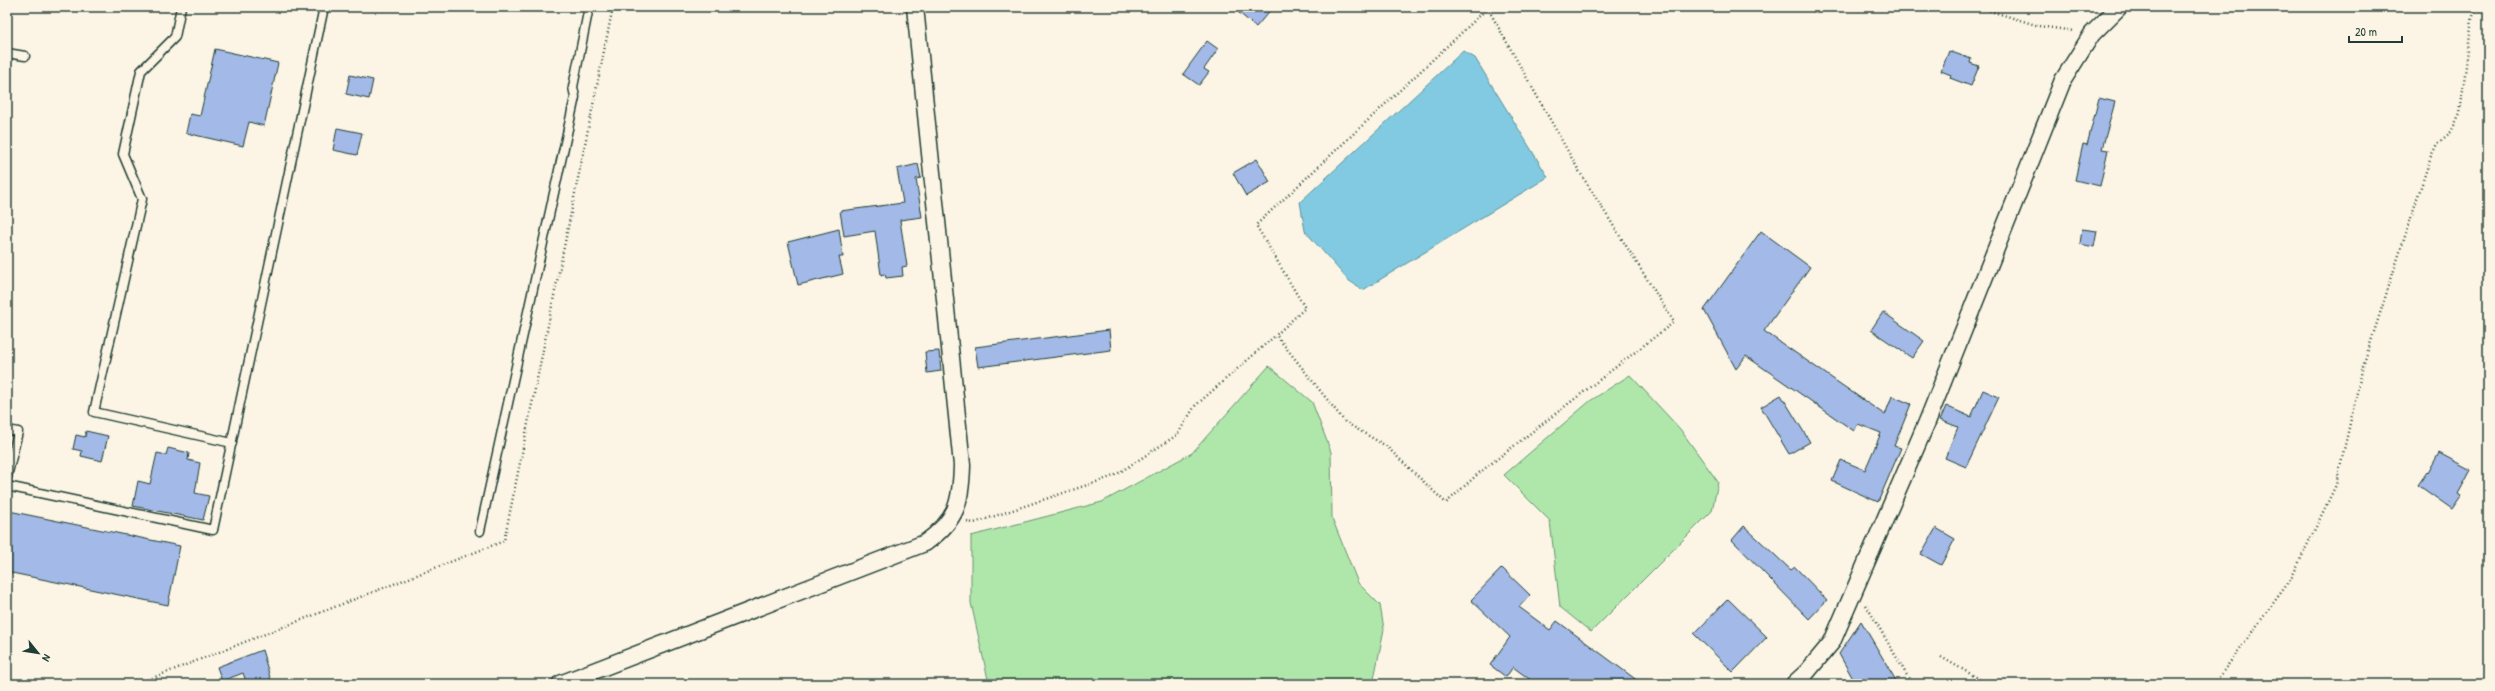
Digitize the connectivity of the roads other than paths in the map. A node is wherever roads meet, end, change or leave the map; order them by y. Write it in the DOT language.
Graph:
graph roads {
  1 [pos="181,7"];
  2 [pos="324,7"];
  3 [pos="589,7"];
  4 [pos="915,7"];
  5 [pos="2119,7"];
  6 [pos="7,53"];
  7 [pos="25,56"];
  8 [pos="7,430"];
  9 [pos="232,443"];
  10 [pos="7,477"];
  11 [pos="7,486"];
  12 [pos="480,531"];
  13 [pos="560,684"];
  14 [pos="1794,684"];
  1 -- 9 [label="lane"];
  2 -- 9 [label="lane"];
  3 -- 12 [label="lane"];
  4 -- 13 [label="street"];
  5 -- 14 [label="street"];
  6 -- 7 [label="lane"];
  8 -- 10 [label="lane"];
  9 -- 11 [label="lane"];
}
